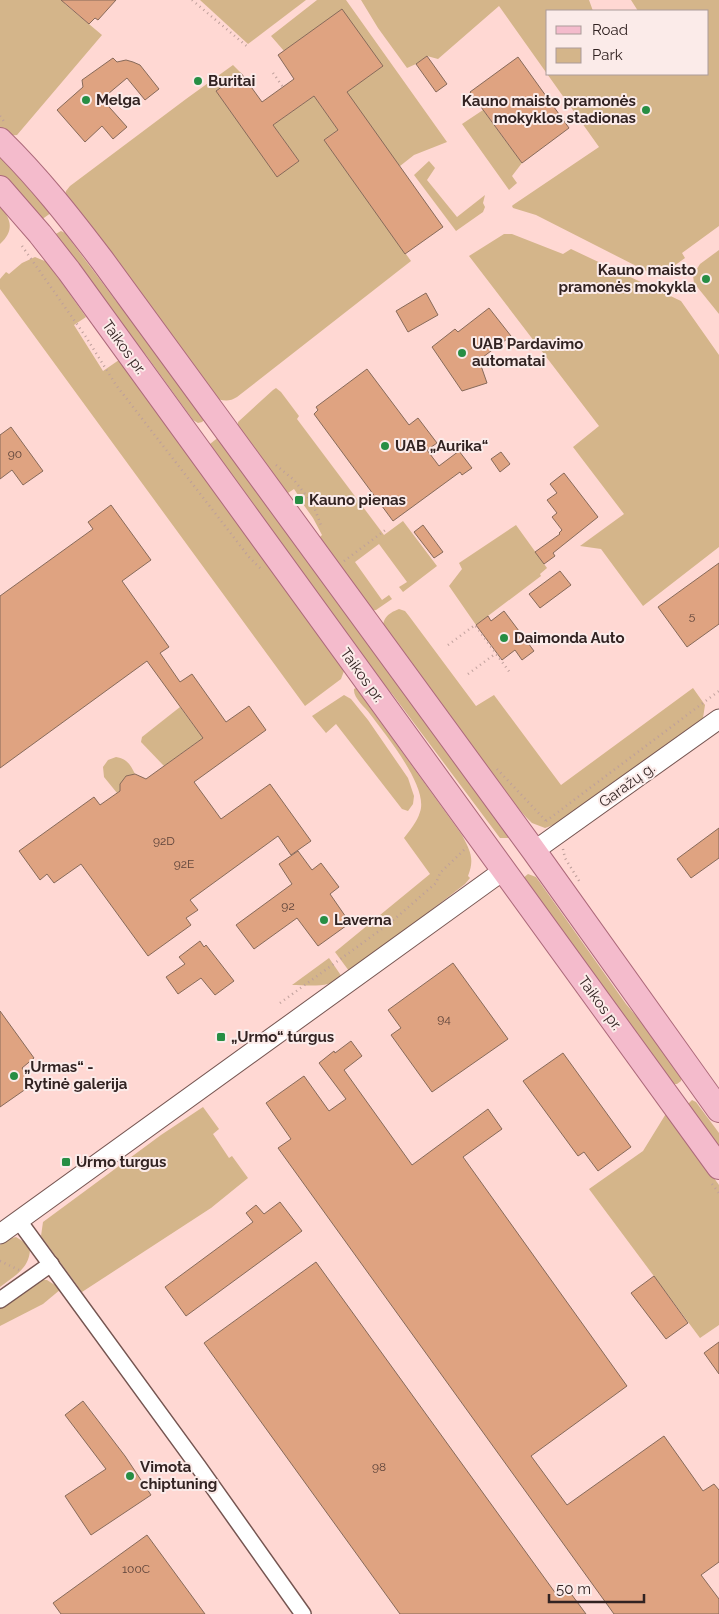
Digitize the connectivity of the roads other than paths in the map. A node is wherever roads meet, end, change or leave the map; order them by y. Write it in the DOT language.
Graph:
graph roads {
  1 [pos="0,140"];
  2 [pos="0,188"];
  3 [pos="75,225"];
  4 [pos="31,240"];
  5 [pos="218,420"];
  6 [pos="182,427"];
  7 [pos="719,719"];
  8 [pos="534,850"];
  9 [pos="504,870"];
  10 [pos="703,1088"];
  11 [pos="673,1103"];
  12 [pos="719,1110"];
  13 [pos="719,1167"];
  14 [pos="19,1221"];
  15 [pos="0,1234"];
  16 [pos="51,1264"];
  17 [pos="0,1300"];
  18 [pos="303,1614"];
  1 -- 3 [label="main road"];
  2 -- 4 [label="main road, Taikos pr."];
  3 -- 4 [label="main road"];
  3 -- 5 [label="main road"];
  4 -- 6 [label="main road, Taikos pr."];
  5 -- 6 [label="main road"];
  5 -- 8 [label="main road"];
  6 -- 9 [label="main road, Taikos pr."];
  7 -- 8 [label="street, Garažų g."];
  8 -- 9 [label="main road"];
  8 -- 10 [label="main road"];
  9 -- 11 [label="main road, Taikos pr."];
  9 -- 14 [label="street"];
  10 -- 11 [label="main road"];
  10 -- 12 [label="main road"];
  11 -- 13 [label="main road, Taikos pr."];
  14 -- 15 [label="street"];
  14 -- 16 [label="street"];
  16 -- 17 [label="street"];
  16 -- 18 [label="street"];
}
